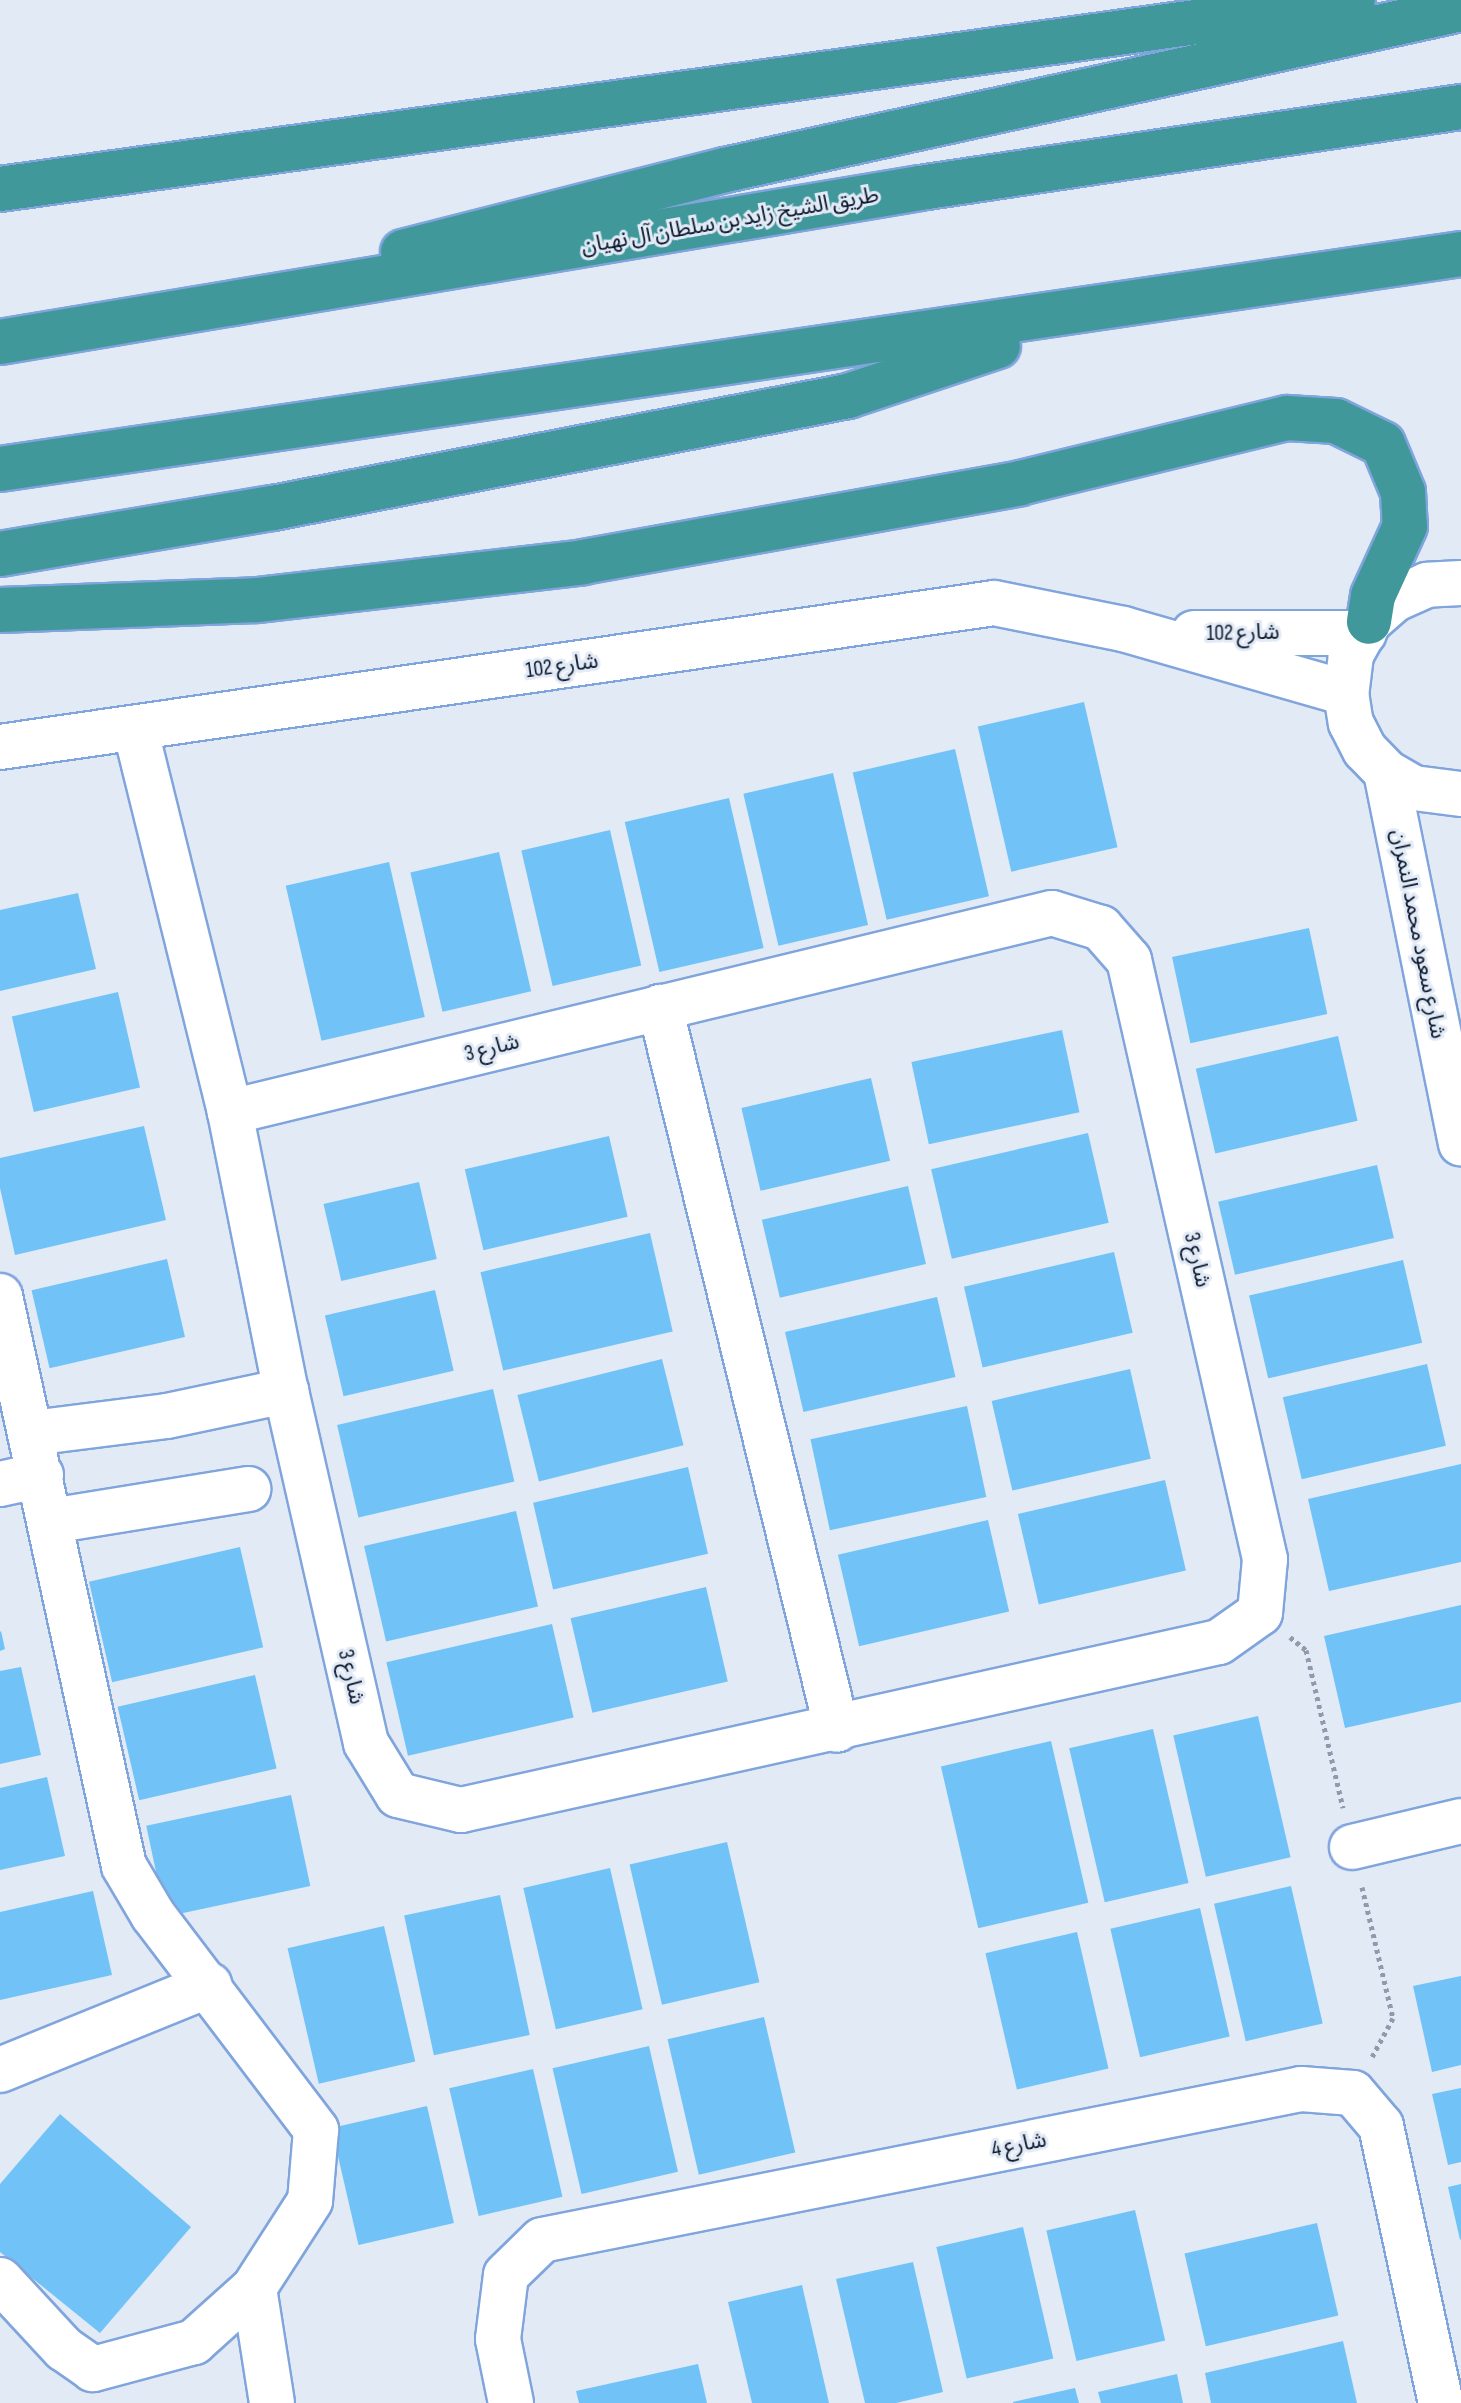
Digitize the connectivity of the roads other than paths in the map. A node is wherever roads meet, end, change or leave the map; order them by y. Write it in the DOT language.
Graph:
graph roads {
  1 [pos="1353,0"];
  2 [pos="1461,9"];
  3 [pos="1461,107"];
  4 [pos="0,189"];
  5 [pos="1461,254"];
  6 [pos="1107,310"];
  7 [pos="181,314"];
  8 [pos="0,342"];
  9 [pos="0,469"];
  10 [pos="0,554"];
  11 [pos="1461,583"];
  12 [pos="0,610"];
  13 [pos="1366,628"];
  14 [pos="1123,629"];
  15 [pos="1346,693"];
  16 [pos="135,728"];
  17 [pos="0,747"];
  18 [pos="1386,772"];
  19 [pos="1461,794"];
  20 [pos="1447,1006"];
  21 [pos="660,1007"];
  22 [pos="230,1112"];
  23 [pos="1461,1143"];
  24 [pos="0,1296"];
  25 [pos="286,1391"];
  26 [pos="32,1433"];
  27 [pos="21,1479"];
  28 [pos="248,1489"];
  29 [pos="51,1521"];
  30 [pos="837,1730"];
  31 [pos="1461,1821"];
  32 [pos="1352,1847"];
  33 [pos="209,1985"];
  34 [pos="0,2070"];
  35 [pos="0,2280"];
  36 [pos="254,2288"];
  37 [pos="272,2403"];
  38 [pos="511,2403"];
  39 [pos="1441,2403"];
  1 -- 4 [label="highway"];
  2 -- 7 [label="highway"];
  3 -- 7 [label="highway, طريق الشيخ زايد بن سلطان آل نهيان"];
  5 -- 6 [label="highway"];
  6 -- 9 [label="highway"];
  6 -- 10 [label="highway"];
  7 -- 8 [label="highway, طريق الشيخ زايد بن سلطان آل نهيان"];
  11 -- 13 [label="street"];
  12 -- 13 [label="highway"];
  13 -- 14 [label="street, شارع 102"];
  13 -- 15 [label="street"];
  14 -- 15 [label="street, شارع 102"];
  14 -- 16 [label="street, شارع 102"];
  15 -- 18 [label="street"];
  16 -- 17 [label="street, شارع 102"];
  16 -- 22 [label="street, شارع 3"];
  18 -- 19 [label="street"];
  18 -- 20 [label="street, شارع سعود محمد النمران"];
  20 -- 23 [label="street, شارع سعود محمد النمران"];
  21 -- 22 [label="street, شارع 3"];
  21 -- 30 [label="street"];
  21 -- 30 [label="street, شارع 3"];
  22 -- 25 [label="street, شارع 3"];
  24 -- 26 [label="street"];
  25 -- 26 [label="street"];
  25 -- 30 [label="street, شارع 3"];
  26 -- 27 [label="street"];
  27 -- 29 [label="street"];
  28 -- 29 [label="street"];
  29 -- 33 [label="street"];
  31 -- 32 [label="street"];
  33 -- 34 [label="street"];
  33 -- 36 [label="street"];
  35 -- 36 [label="street"];
  36 -- 37 [label="street"];
  38 -- 39 [label="street, شارع 4"];
}
